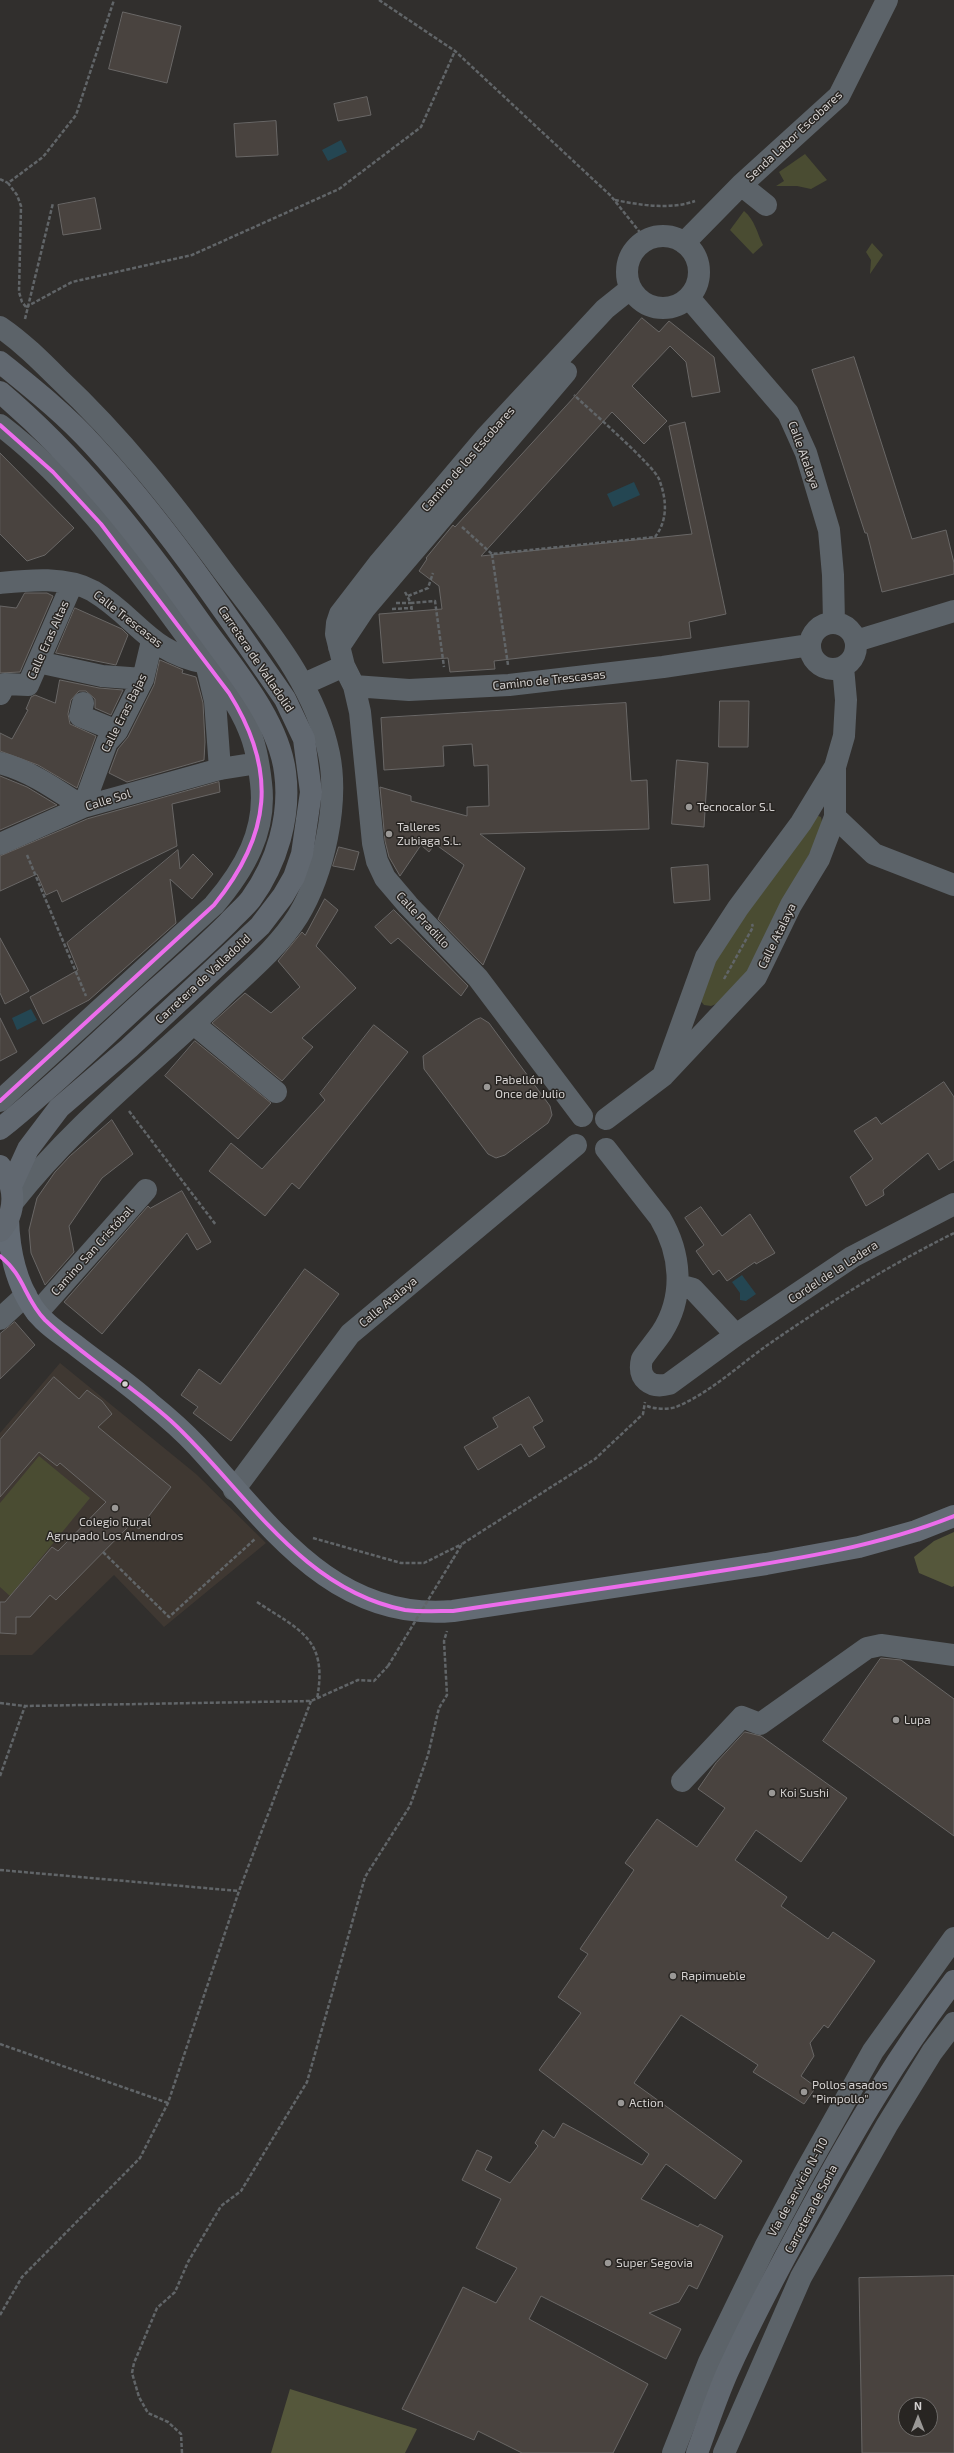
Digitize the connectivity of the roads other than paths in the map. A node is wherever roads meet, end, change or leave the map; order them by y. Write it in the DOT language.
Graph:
graph roads {
  1 [pos="887,0"];
  2 [pos="741,185"];
  3 [pos="766,205"];
  4 [pos="684,242"];
  5 [pos="633,293"];
  6 [pos="689,298"];
  7 [pos="0,327"];
  8 [pos="0,362"];
  9 [pos="0,392"];
  10 [pos="0,425"];
  11 [pos="0,583"];
  12 [pos="72,584"];
  13 [pos="954,610"];
  14 [pos="834,623"];
  15 [pos="152,641"];
  16 [pos="856,641"];
  17 [pos="810,645"];
  18 [pos="342,656"];
  19 [pos="38,662"];
  20 [pos="206,663"];
  21 [pos="843,667"];
  22 [pos="143,679"];
  23 [pos="304,684"];
  24 [pos="354,686"];
  25 [pos="0,694"];
  26 [pos="83,704"];
  27 [pos="117,731"];
  28 [pos="0,763"];
  29 [pos="258,763"];
  30 [pos="835,767"];
  31 [pos="220,769"];
  32 [pos="83,807"];
  33 [pos="835,817"];
  34 [pos="10,840"];
  35 [pos="954,886"];
  36 [pos="194,1024"];
  37 [pos="663,1076"];
  38 [pos="276,1092"];
  39 [pos="0,1101"];
  40 [pos="582,1116"];
  41 [pos="606,1119"];
  42 [pos="0,1129"];
  43 [pos="576,1145"];
  44 [pos="606,1149"];
  45 [pos="0,1166"];
  46 [pos="146,1190"];
  47 [pos="954,1204"];
  48 [pos="8,1209"];
  49 [pos="8,1263"];
  50 [pos="678,1285"];
  51 [pos="31,1304"];
  52 [pos="0,1319"];
  53 [pos="736,1334"];
  54 [pos="234,1490"];
  55 [pos="954,1516"];
  56 [pos="954,1655"];
  57 [pos="682,1781"];
  58 [pos="954,1938"];
  59 [pos="954,1981"];
  60 [pos="954,2023"];
  61 [pos="673,2453"];
  62 [pos="697,2453"];
  63 [pos="724,2453"];
  1 -- 2 [label="street, Senda Labor Escobares"];
  2 -- 3 [label="street"];
  2 -- 4 [label="street"];
  4 -- 5 [label="street"];
  4 -- 6 [label="street"];
  5 -- 6 [label="street"];
  5 -- 18 [label="street, Camino de los Escobares"];
  5 -- 18 [label="street, Camino de los Escobares"];
  6 -- 14 [label="street, Calle Atalaya"];
  7 -- 23 [label="street, Carretera de Valladolid"];
  8 -- 48 [label="highway, Carretera de Valladolid"];
  9 -- 42 [label="highway, Carretera de Valladolid"];
  10 -- 20 [label="street"];
  11 -- 12 [label="street, Calle Trescasas"];
  12 -- 15 [label="street, Calle Trescasas"];
  12 -- 19 [label="street, Calle Eras Altas"];
  13 -- 16 [label="street"];
  14 -- 16 [label="street"];
  14 -- 17 [label="street"];
  15 -- 20 [label="street, Calle Trescasas"];
  15 -- 22 [label="street, Calle Eras Bajas"];
  16 -- 21 [label="street"];
  17 -- 21 [label="street"];
  17 -- 24 [label="street, Camino de Trescasas"];
  18 -- 23 [label="street"];
  18 -- 24 [label="street"];
  19 -- 22 [label="street"];
  19 -- 25 [label="street, Calle Eras Altas"];
  20 -- 29 [label="street"];
  20 -- 31 [label="street"];
  21 -- 30 [label="street, Calle Atalaya"];
  22 -- 27 [label="street, Calle Eras Bajas"];
  23 -- 36 [label="street, Carretera de Valladolid"];
  24 -- 40 [label="street, Calle Pradillo"];
  26 -- 27 [label="street"];
  27 -- 32 [label="street, Calle Eras Bajas"];
  28 -- 32 [label="street"];
  29 -- 31 [label="street, Calle Sol"];
  29 -- 39 [label="street"];
  30 -- 33 [label="street, Calle Atalaya"];
  30 -- 37 [label="street, Calle Atalaya"];
  31 -- 32 [label="street, Calle Sol"];
  32 -- 34 [label="street, Calle Sol"];
  33 -- 35 [label="street"];
  33 -- 37 [label="street, Calle Atalaya"];
  36 -- 38 [label="street"];
  36 -- 48 [label="street, Carretera de Valladolid"];
  37 -- 41 [label="street, Calle Atalaya"];
  40 -- 41 [label="street"];
  40 -- 43 [label="street"];
  41 -- 44 [label="street"];
  43 -- 44 [label="street"];
  43 -- 54 [label="street, Calle Atalaya"];
  44 -- 50 [label="street"];
  45 -- 48 [label="highway"];
  46 -- 51 [label="street, Camino San Cristóbal"];
  47 -- 53 [label="street, Cordel de la Ladera"];
  48 -- 49 [label="main road"];
  49 -- 51 [label="main road"];
  50 -- 53 [label="street"];
  50 -- 53 [label="street, Cordel de la Ladera"];
  51 -- 52 [label="street, Camino San Cristóbal"];
  51 -- 54 [label="main road"];
  54 -- 55 [label="main road"];
  56 -- 57 [label="street"];
  58 -- 61 [label="street, Vía de servicio N-110"];
  59 -- 62 [label="highway, Carretera de Soria"];
  60 -- 63 [label="street"];
}
